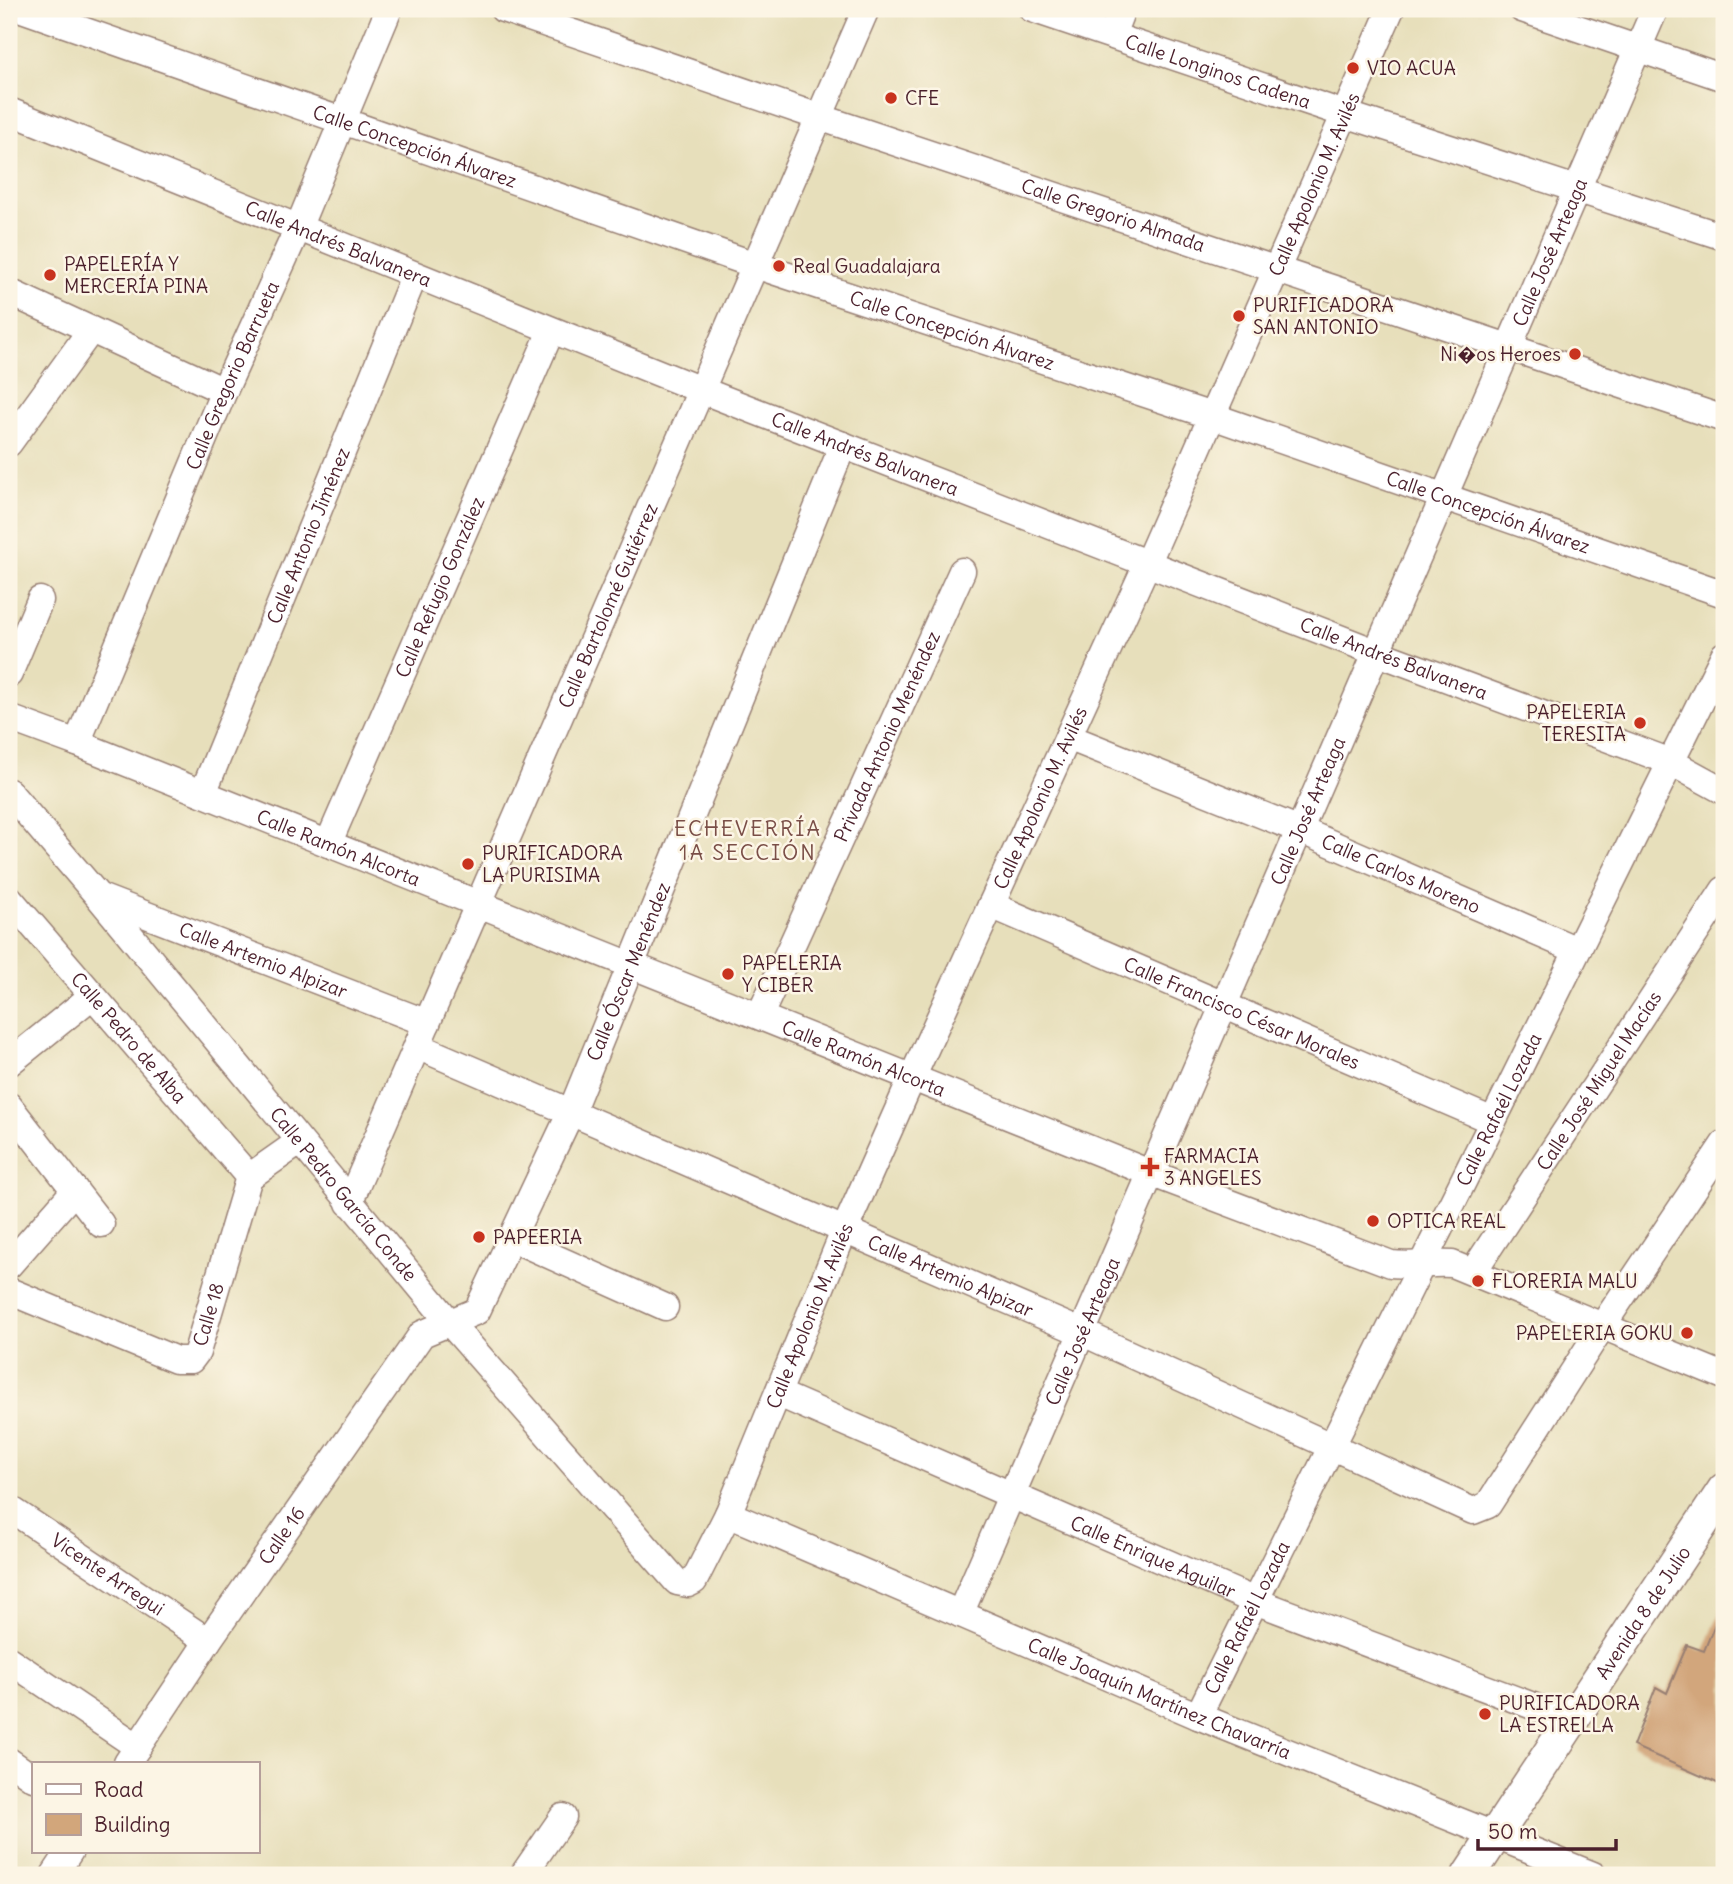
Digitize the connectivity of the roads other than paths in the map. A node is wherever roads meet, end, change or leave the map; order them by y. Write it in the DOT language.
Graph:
graph roads {
  1 [pos="22,9"];
  2 [pos="389,9"];
  3 [pos="502,9"];
  4 [pos="866,9"];
  5 [pos="1032,9"];
  6 [pos="1122,9"];
  7 [pos="1391,9"];
  8 [pos="1522,9"];
  9 [pos="1655,9"];
  10 [pos="1112,34"];
  11 [pos="1638,48"];
  12 [pos="1724,78"];
  13 [pos="9,111"];
  14 [pos="1345,114"];
  15 [pos="819,117"];
  16 [pos="341,121"];
  17 [pos="1577,190"];
  18 [pos="298,228"];
  19 [pos="1724,237"];
  20 [pos="755,265"];
  21 [pos="1276,270"];
  22 [pos="414,276"];
  23 [pos="9,292"];
  24 [pos="91,330"];
  25 [pos="551,331"];
  26 [pos="1509,348"];
  27 [pos="701,390"];
  28 [pos="224,391"];
  29 [pos="1212,416"];
  30 [pos="1724,419"];
  31 [pos="9,443"];
  32 [pos="843,445"];
  33 [pos="1445,497"];
  34 [pos="1147,564"];
  35 [pos="962,571"];
  36 [pos="1724,594"];
  37 [pos="40,600"];
  38 [pos="1378,653"];
  39 [pos="1724,655"];
  40 [pos="9,674"];
  41 [pos="9,718"];
  42 [pos="1068,737"];
  43 [pos="77,743"];
  44 [pos="1671,762"];
  45 [pos="1724,791"];
  46 [pos="9,792"];
  47 [pos="203,793"];
  48 [pos="1300,830"];
  49 [pos="328,844"];
  50 [pos="1724,890"];
  51 [pos="98,896"];
  52 [pos="9,898"];
  53 [pos="479,904"];
  54 [pos="991,905"];
  55 [pos="1577,950"];
  56 [pos="633,965"];
  57 [pos="92,996"];
  58 [pos="1223,1006"];
  59 [pos="760,1015"];
  60 [pos="422,1034"];
  61 [pos="9,1063"];
  62 [pos="912,1078"];
  63 [pos="9,1105"];
  64 [pos="571,1112"];
  65 [pos="1493,1121"];
  66 [pos="299,1142"];
  67 [pos="1724,1144"];
  68 [pos="1150,1173"];
  69 [pos="249,1177"];
  70 [pos="75,1190"];
  71 [pos="349,1203"];
  72 [pos="101,1224"];
  73 [pos="845,1229"];
  74 [pos="510,1238"];
  75 [pos="9,1265"];
  76 [pos="1421,1266"];
  77 [pos="1473,1272"];
  78 [pos="9,1291"];
  79 [pos="665,1307"];
  80 [pos="450,1323"];
  81 [pos="1603,1325"];
  82 [pos="1081,1332"];
  83 [pos="1724,1376"];
  84 [pos="779,1394"];
  85 [pos="1332,1446"];
  86 [pos="1724,1490"];
  87 [pos="1011,1496"];
  88 [pos="9,1508"];
  89 [pos="728,1514"];
  90 [pos="688,1584"];
  91 [pos="1255,1601"];
  92 [pos="960,1614"];
  93 [pos="208,1641"];
  94 [pos="9,1660"];
  95 [pos="1198,1716"];
  96 [pos="1570,1720"];
  97 [pos="132,1755"];
  98 [pos="9,1761"];
  99 [pos="32,1777"];
  100 [pos="563,1816"];
  101 [pos="1495,1837"];
  102 [pos="69,1853"];
  103 [pos="54,1875"];
  104 [pos="523,1875"];
  105 [pos="1469,1875"];
  106 [pos="1592,1875"];
  1 -- 16 [label="street, Calle Concepción Álvarez"];
  2 -- 16 [label="street, Calle Gregorio Barrueta"];
  3 -- 15 [label="street, Calle Gregorio Almada"];
  4 -- 15 [label="street, Calle Bartolomé Gutiérrez"];
  5 -- 10 [label="street, Calle Longinos Cadena"];
  6 -- 10 [label="street"];
  7 -- 14 [label="street, Calle Apolonio M. Avilés"];
  8 -- 11 [label="street"];
  9 -- 11 [label="street, Calle José Arteaga"];
  10 -- 14 [label="street, Calle Longinos Cadena"];
  11 -- 12 [label="street"];
  11 -- 17 [label="street, Calle José Arteaga"];
  13 -- 18 [label="street, Calle Andrés Balvanera"];
  14 -- 17 [label="street, Calle Longinos Cadena"];
  14 -- 21 [label="street, Calle Apolonio M. Avilés"];
  15 -- 20 [label="street, Calle Bartolomé Gutiérrez"];
  15 -- 21 [label="street, Calle Gregorio Almada"];
  16 -- 18 [label="street, Calle Gregorio Barrueta"];
  16 -- 20 [label="street, Calle Concepción Álvarez"];
  17 -- 19 [label="street, Calle Longinos Cadena"];
  17 -- 26 [label="street, Calle José Arteaga"];
  18 -- 22 [label="street, Calle Andrés Balvanera"];
  18 -- 28 [label="street, Calle Gregorio Barrueta"];
  20 -- 27 [label="street, Calle Bartolomé Gutiérrez"];
  20 -- 29 [label="street, Calle Concepción Álvarez"];
  21 -- 26 [label="street, Calle Gregorio Almada"];
  21 -- 29 [label="street, Calle Apolonio M. Avilés"];
  22 -- 25 [label="street, Calle Andrés Balvanera"];
  22 -- 47 [label="street, Calle Antonio Jiménez"];
  23 -- 24 [label="street"];
  24 -- 28 [label="street"];
  24 -- 31 [label="street"];
  25 -- 27 [label="street, Calle Andrés Balvanera"];
  25 -- 49 [label="street, Calle Refugio González"];
  26 -- 30 [label="street, Calle Gregorio Almada"];
  26 -- 33 [label="street, Calle José Arteaga"];
  27 -- 32 [label="street, Calle Andrés Balvanera"];
  27 -- 53 [label="street, Calle Bartolomé Gutiérrez"];
  28 -- 43 [label="street, Calle Gregorio Barrueta"];
  29 -- 33 [label="street, Calle Concepción Álvarez"];
  29 -- 34 [label="street, Calle Apolonio M. Avilés"];
  32 -- 34 [label="street, Calle Andrés Balvanera"];
  32 -- 56 [label="street, Calle Óscar Menéndez"];
  33 -- 36 [label="street, Calle Concepción Álvarez"];
  33 -- 38 [label="street, Calle José Arteaga"];
  34 -- 38 [label="street, Calle Andrés Balvanera"];
  34 -- 42 [label="street, Calle Apolonio M. Avilés"];
  35 -- 59 [label="street, Privada Antonio Menéndez"];
  37 -- 40 [label="street"];
  38 -- 44 [label="street, Calle Andrés Balvanera"];
  38 -- 48 [label="street, Calle José Arteaga"];
  39 -- 44 [label="street, Calle Rafaél Lozada"];
  41 -- 43 [label="street, Calle Ramón Alcorta"];
  42 -- 48 [label="street, Calle Carlos Moreno"];
  42 -- 54 [label="street, Calle Apolonio M. Avilés"];
  43 -- 47 [label="street, Calle Ramón Alcorta"];
  44 -- 45 [label="street, Calle Andrés Balvanera"];
  44 -- 55 [label="street, Calle Rafaél Lozada"];
  46 -- 51 [label="street, Calle Pedro García Conde"];
  47 -- 49 [label="street, Calle Ramón Alcorta"];
  48 -- 55 [label="street, Calle Carlos Moreno"];
  48 -- 58 [label="street, Calle José Arteaga"];
  49 -- 53 [label="street, Calle Ramón Alcorta"];
  50 -- 77 [label="street, Calle José Miguel Macías"];
  51 -- 60 [label="street, Calle Artemio Alpizar"];
  51 -- 66 [label="street, Calle Pedro García Conde"];
  52 -- 57 [label="street, Calle Pedro de Alba"];
  53 -- 56 [label="street, Calle Ramón Alcorta"];
  53 -- 60 [label="street, Calle Bartolomé Gutiérrez"];
  54 -- 58 [label="street, Calle Francisco César Morales"];
  54 -- 62 [label="street, Calle Apolonio M. Avilés"];
  55 -- 65 [label="street, Calle Rafaél Lozada"];
  56 -- 59 [label="street, Calle Ramón Alcorta"];
  56 -- 64 [label="street, Calle Óscar Menéndez"];
  57 -- 61 [label="street"];
  57 -- 69 [label="street, Calle Pedro de Alba"];
  58 -- 65 [label="street, Calle Francisco César Morales"];
  58 -- 68 [label="street, Calle José Arteaga"];
  59 -- 62 [label="street, Calle Ramón Alcorta"];
  60 -- 64 [label="street, Calle Artemio Alpizar"];
  60 -- 71 [label="street, Calle Bartolomé Gutiérrez"];
  62 -- 68 [label="street, Calle Ramón Alcorta"];
  62 -- 73 [label="street, Calle Apolonio M. Avilés"];
  63 -- 70 [label="street"];
  64 -- 73 [label="street, Calle Artemio Alpizar"];
  64 -- 74 [label="street, Calle Óscar Menéndez"];
  65 -- 76 [label="street, Calle Rafaél Lozada"];
  66 -- 69 [label="street"];
  66 -- 71 [label="street, Calle Pedro García Conde"];
  67 -- 81 [label="street"];
  68 -- 76 [label="street, Calle Ramón Alcorta"];
  68 -- 82 [label="street, Calle José Arteaga"];
  69 -- 78 [label="street, Calle 18"];
  70 -- 72 [label="street"];
  70 -- 75 [label="street"];
  71 -- 80 [label="street, Calle Pedro García Conde"];
  73 -- 82 [label="street, Calle Artemio Alpizar"];
  73 -- 84 [label="street, Calle Apolonio M. Avilés"];
  74 -- 79 [label="street"];
  74 -- 80 [label="street, Calle Óscar Menéndez"];
  76 -- 77 [label="street, Calle Ramón Alcorta"];
  76 -- 85 [label="street, Calle Rafaél Lozada"];
  77 -- 81 [label="street, Calle Ramón Alcorta"];
  80 -- 90 [label="street, Calle Pedro García Conde"];
  80 -- 93 [label="street, Calle 16"];
  81 -- 83 [label="street, Calle Ramón Alcorta"];
  81 -- 85 [label="street, Calle Artemio Alpizar"];
  82 -- 85 [label="street, Calle Artemio Alpizar"];
  82 -- 87 [label="street, Calle José Arteaga"];
  84 -- 87 [label="street, Calle Enrique Aguilar"];
  84 -- 89 [label="street, Calle Apolonio M. Avilés"];
  85 -- 91 [label="street, Calle Rafaél Lozada"];
  86 -- 96 [label="main road, Avenida 8 de Julio"];
  87 -- 91 [label="street, Calle Enrique Aguilar"];
  87 -- 92 [label="street, Calle José Arteaga"];
  88 -- 93 [label="street, Vicente Arregui"];
  89 -- 90 [label="street, Calle Apolonio M. Avilés"];
  89 -- 92 [label="street, Calle Joaquín Martínez Chavarría"];
  91 -- 95 [label="street, Calle Rafaél Lozada"];
  91 -- 96 [label="street, Calle Enrique Aguilar"];
  92 -- 95 [label="street, Calle Joaquín Martínez Chavarría"];
  93 -- 97 [label="street, Calle 16"];
  94 -- 97 [label="street"];
  95 -- 101 [label="street, Calle Joaquín Martínez Chavarría"];
  96 -- 101 [label="main road, Avenida 8 de Julio"];
  98 -- 99 [label="street"];
  100 -- 104 [label="street"];
  101 -- 105 [label="main road, Avenida 8 de Julio"];
  101 -- 106 [label="street, Calle Joaquín Martínez Chavarría"];
  102 -- 103 [label="street"];
}
